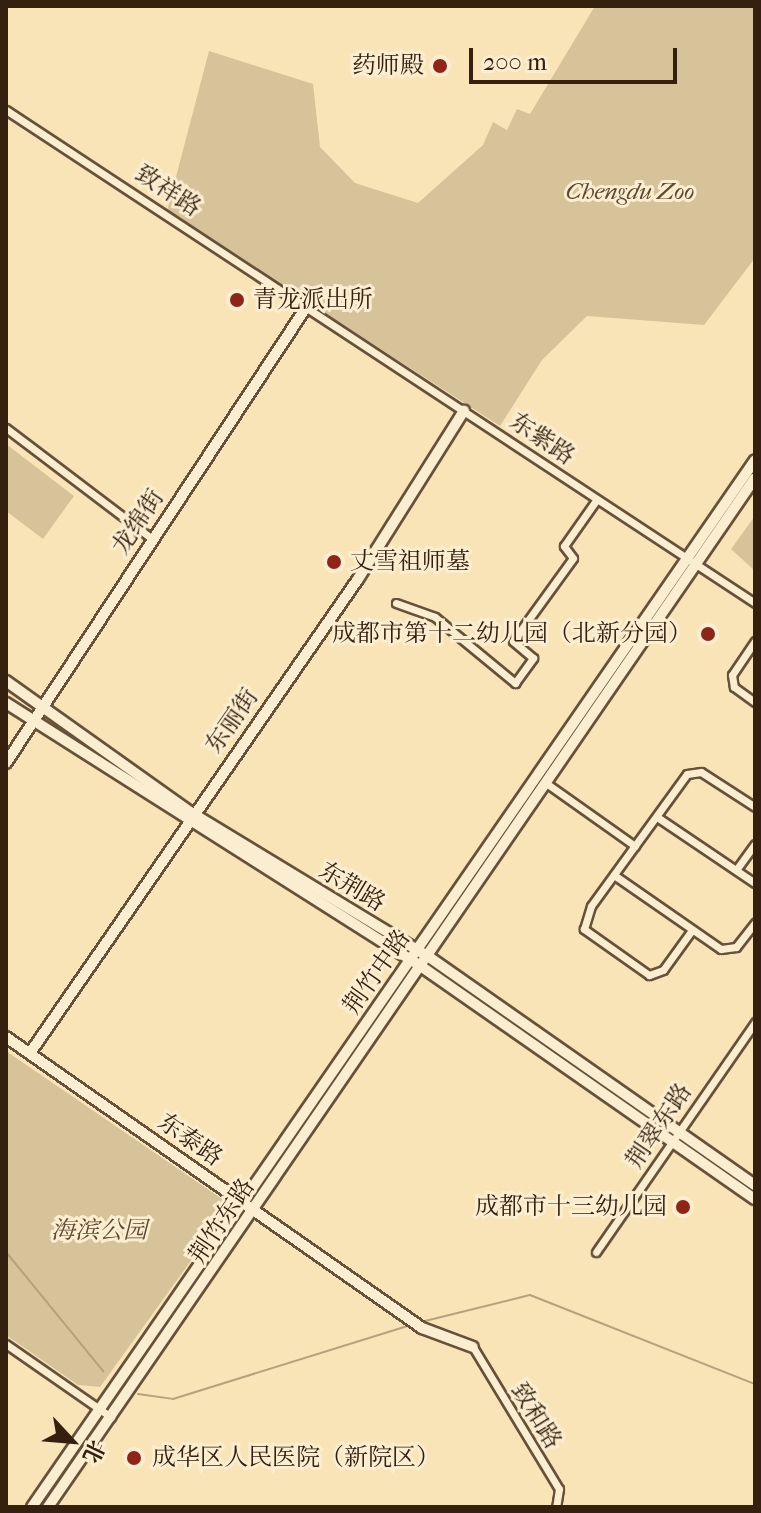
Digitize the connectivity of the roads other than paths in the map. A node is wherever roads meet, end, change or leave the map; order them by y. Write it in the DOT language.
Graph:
graph roads {
  1 [pos="6,110"];
  2 [pos="307,306"];
  3 [pos="464,411"];
  4 [pos="6,428"];
  5 [pos="755,460"];
  6 [pos="755,478"];
  7 [pos="597,499"];
  8 [pos="151,538"];
  9 [pos="692,561"];
  10 [pos="396,603"];
  11 [pos="755,603"];
  12 [pos="755,641"];
  13 [pos="6,681"];
  14 [pos="755,702"];
  15 [pos="6,703"];
  16 [pos="36,708"];
  17 [pos="29,723"];
  18 [pos="6,763"];
  19 [pos="546,783"];
  20 [pos="755,807"];
  21 [pos="189,816"];
  22 [pos="657,817"];
  23 [pos="755,844"];
  24 [pos="635,846"];
  25 [pos="736,870"];
  26 [pos="614,875"];
  27 [pos="755,883"];
  28 [pos="755,925"];
  29 [pos="692,930"];
  30 [pos="417,950"];
  31 [pos="429,957"];
  32 [pos="410,960"];
  33 [pos="422,967"];
  34 [pos="755,1022"];
  35 [pos="6,1037"];
  36 [pos="30,1053"];
  37 [pos="675,1137"];
  38 [pos="755,1185"];
  39 [pos="755,1199"];
  40 [pos="244,1201"];
  41 [pos="255,1208"];
  42 [pos="596,1252"];
  43 [pos="6,1344"];
  44 [pos="473,1347"];
  45 [pos="100,1409"];
  46 [pos="111,1417"];
  47 [pos="32,1507"];
  48 [pos="48,1507"];
  49 [pos="556,1507"];
  1 -- 2 [label="street, 致祥路"];
  2 -- 3 [label="street, 东紫路"];
  2 -- 8 [label="street, 龙绵街"];
  3 -- 7 [label="street, 东紫路"];
  3 -- 21 [label="street, 东丽街"];
  4 -- 8 [label="street"];
  5 -- 9 [label="street, 荆竹中路"];
  6 -- 9 [label="street, 荆竹中路"];
  7 -- 9 [label="street, 东紫路"];
  7 -- 10 [label="street"];
  8 -- 16 [label="street, 龙绵街"];
  9 -- 11 [label="street, 东紫路"];
  9 -- 19 [label="street, 荆竹中路"];
  9 -- 30 [label="street, 荆竹中路"];
  12 -- 14 [label="street"];
  13 -- 16 [label="street, 东荆路"];
  15 -- 17 [label="street, 东荆路"];
  16 -- 17 [label="street, 龙绵街"];
  16 -- 21 [label="street, 东荆路"];
  17 -- 18 [label="street, 龙绵街"];
  17 -- 21 [label="street, 东荆路"];
  19 -- 24 [label="street"];
  19 -- 31 [label="street, 荆竹中路"];
  20 -- 22 [label="street"];
  21 -- 30 [label="street, 东荆路"];
  21 -- 32 [label="street, 东荆路"];
  21 -- 36 [label="street, 东丽街"];
  22 -- 24 [label="street"];
  22 -- 25 [label="street"];
  23 -- 25 [label="street"];
  24 -- 26 [label="street"];
  25 -- 27 [label="street"];
  26 -- 29 [label="street"];
  26 -- 29 [label="street"];
  28 -- 29 [label="street"];
  30 -- 31 [label="street, 东荆路"];
  30 -- 32 [label="street, 荆竹中路"];
  31 -- 33 [label="street, 荆竹东路"];
  31 -- 37 [label="street, 东荆路"];
  32 -- 33 [label="street, 东荆路"];
  32 -- 40 [label="street, 荆竹中路"];
  33 -- 37 [label="street, 东荆路"];
  33 -- 41 [label="street, 荆竹东路"];
  34 -- 37 [label="street, 荆翠东路"];
  35 -- 36 [label="street, 东泰路"];
  36 -- 40 [label="street, 东泰路"];
  37 -- 38 [label="street, 东荆路"];
  37 -- 39 [label="street, 东荆路"];
  37 -- 42 [label="street, 荆翠东路"];
  40 -- 41 [label="street, 东泰路"];
  40 -- 45 [label="street, 荆竹中路"];
  41 -- 44 [label="street, 东泰路"];
  41 -- 46 [label="street, 荆竹东路"];
  43 -- 45 [label="street"];
  44 -- 49 [label="street, 致和路"];
  45 -- 46 [label="street"];
  45 -- 47 [label="street, 荆竹中路"];
  46 -- 48 [label="street, 荆竹东路"];
}
